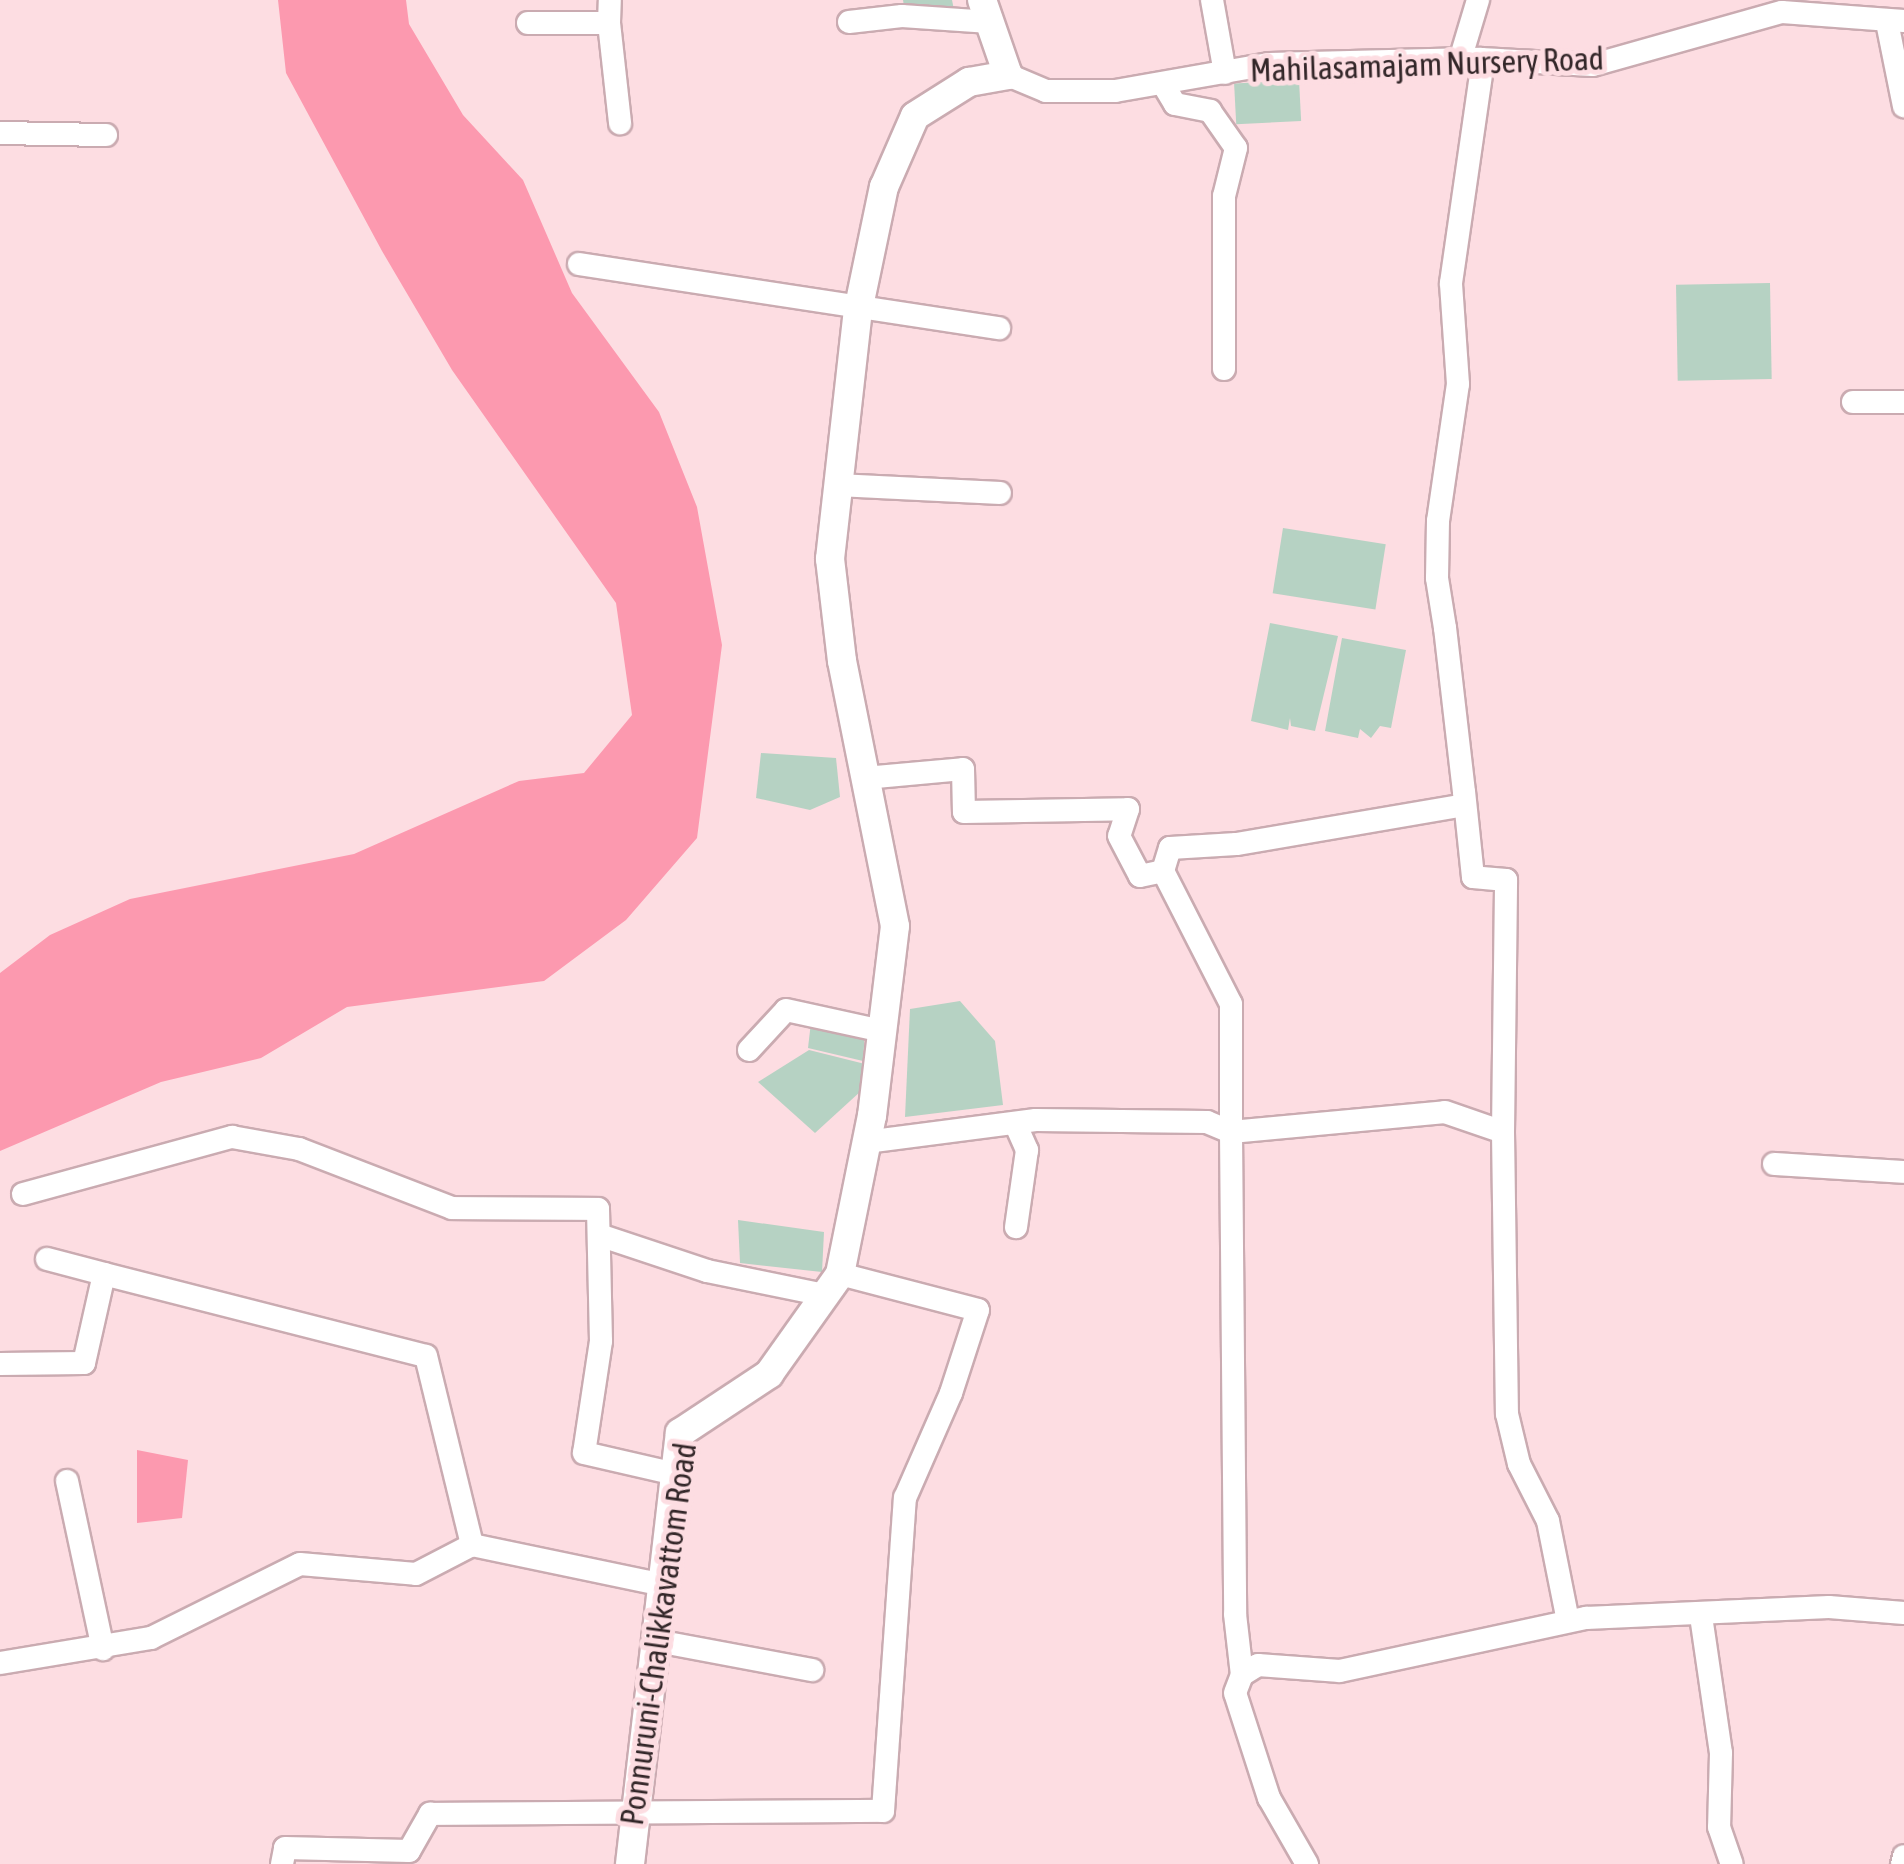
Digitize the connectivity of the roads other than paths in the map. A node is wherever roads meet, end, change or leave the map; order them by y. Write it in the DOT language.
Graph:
graph roads {
  1 [pos="1212,0"];
  2 [pos="1478,0"];
  3 [pos="986,11"];
  4 [pos="610,12"];
  5 [pos="849,22"];
  6 [pos="1896,22"];
  7 [pos="528,23"];
  8 [pos="1471,60"];
  9 [pos="1225,74"];
  10 [pos="1008,75"];
  11 [pos="1162,84"];
  12 [pos="1904,106"];
  13 [pos="620,122"];
  14 [pos="0,133"];
  15 [pos="106,135"];
  16 [pos="579,264"];
  17 [pos="858,311"];
  18 [pos="999,328"];
  19 [pos="1224,369"];
  20 [pos="1854,402"];
  21 [pos="1904,402"];
  22 [pos="838,485"];
  23 [pos="1000,493"];
  24 [pos="866,778"];
  25 [pos="1465,805"];
  26 [pos="1163,871"];
  27 [pos="882,1030"];
  28 [pos="749,1050"];
  29 [pos="1015,1123"];
  30 [pos="1231,1132"];
  31 [pos="1504,1132"];
  32 [pos="866,1142"];
  33 [pos="1774,1164"];
  34 [pos="1904,1172"];
  35 [pos="23,1194"];
  36 [pos="1016,1227"];
  37 [pos="599,1235"];
  38 [pos="47,1259"];
  39 [pos="104,1274"];
  40 [pos="833,1284"];
  41 [pos="0,1364"];
  42 [pos="676,1474"];
  43 [pos="68,1480"];
  44 [pos="472,1545"];
  45 [pos="664,1586"];
  46 [pos="1904,1613"];
  47 [pos="1701,1616"];
  48 [pos="1568,1621"];
  49 [pos="656,1641"];
  50 [pos="103,1649"];
  51 [pos="0,1663"];
  52 [pos="812,1670"];
  53 [pos="1242,1676"];
  54 [pos="635,1811"];
  55 [pos="1904,1856"];
  56 [pos="282,1864"];
  57 [pos="630,1864"];
  58 [pos="1307,1864"];
  59 [pos="1732,1864"];
  60 [pos="1902,1864"];
  1 -- 9 [label="street"];
  2 -- 8 [label="street"];
  3 -- 5 [label="street"];
  3 -- 10 [label="street"];
  4 -- 7 [label="street"];
  4 -- 13 [label="street"];
  6 -- 8 [label="street, Mahilasamajam Nursery Road"];
  6 -- 12 [label="street"];
  8 -- 9 [label="street, Mahilasamajam Nursery Road"];
  8 -- 25 [label="street"];
  9 -- 11 [label="street, Mahilasamajam Nursery Road"];
  10 -- 11 [label="street, Mahilasamajam Nursery Road"];
  10 -- 17 [label="street, Ponnuruni-Chalikkavattom Road"];
  11 -- 19 [label="street"];
  14 -- 15 [label="street"];
  16 -- 17 [label="street"];
  17 -- 18 [label="street"];
  17 -- 22 [label="street, Ponnuruni-Chalikkavattom Road"];
  20 -- 21 [label="street"];
  22 -- 23 [label="street"];
  22 -- 24 [label="street, Ponnuruni-Chalikkavattom Road"];
  24 -- 26 [label="street"];
  24 -- 27 [label="street, Ponnuruni-Chalikkavattom Road"];
  25 -- 26 [label="street"];
  25 -- 31 [label="street"];
  26 -- 30 [label="street"];
  27 -- 28 [label="street"];
  27 -- 32 [label="street, Ponnuruni-Chalikkavattom Road"];
  29 -- 30 [label="street"];
  29 -- 32 [label="street"];
  29 -- 36 [label="street"];
  30 -- 31 [label="street"];
  30 -- 53 [label="street"];
  31 -- 48 [label="street"];
  32 -- 40 [label="street, Ponnuruni-Chalikkavattom Road"];
  33 -- 34 [label="street"];
  35 -- 37 [label="street"];
  37 -- 40 [label="street"];
  37 -- 42 [label="street"];
  38 -- 39 [label="street"];
  39 -- 41 [label="street"];
  39 -- 44 [label="street"];
  40 -- 42 [label="street, Ponnuruni-Chalikkavattom Road"];
  40 -- 54 [label="street"];
  42 -- 45 [label="street, Ponnuruni-Chalikkavattom Road"];
  43 -- 50 [label="street"];
  44 -- 45 [label="street"];
  44 -- 50 [label="street"];
  45 -- 49 [label="street, Ponnuruni-Chalikkavattom Road"];
  46 -- 47 [label="street"];
  47 -- 48 [label="street"];
  47 -- 59 [label="street"];
  48 -- 53 [label="street"];
  49 -- 52 [label="street"];
  49 -- 54 [label="street, Ponnuruni-Chalikkavattom Road"];
  50 -- 51 [label="street"];
  53 -- 58 [label="street"];
  54 -- 56 [label="street"];
  54 -- 57 [label="street, Ponnuruni-Chalikkavattom Road"];
  55 -- 60 [label="street"];
}
